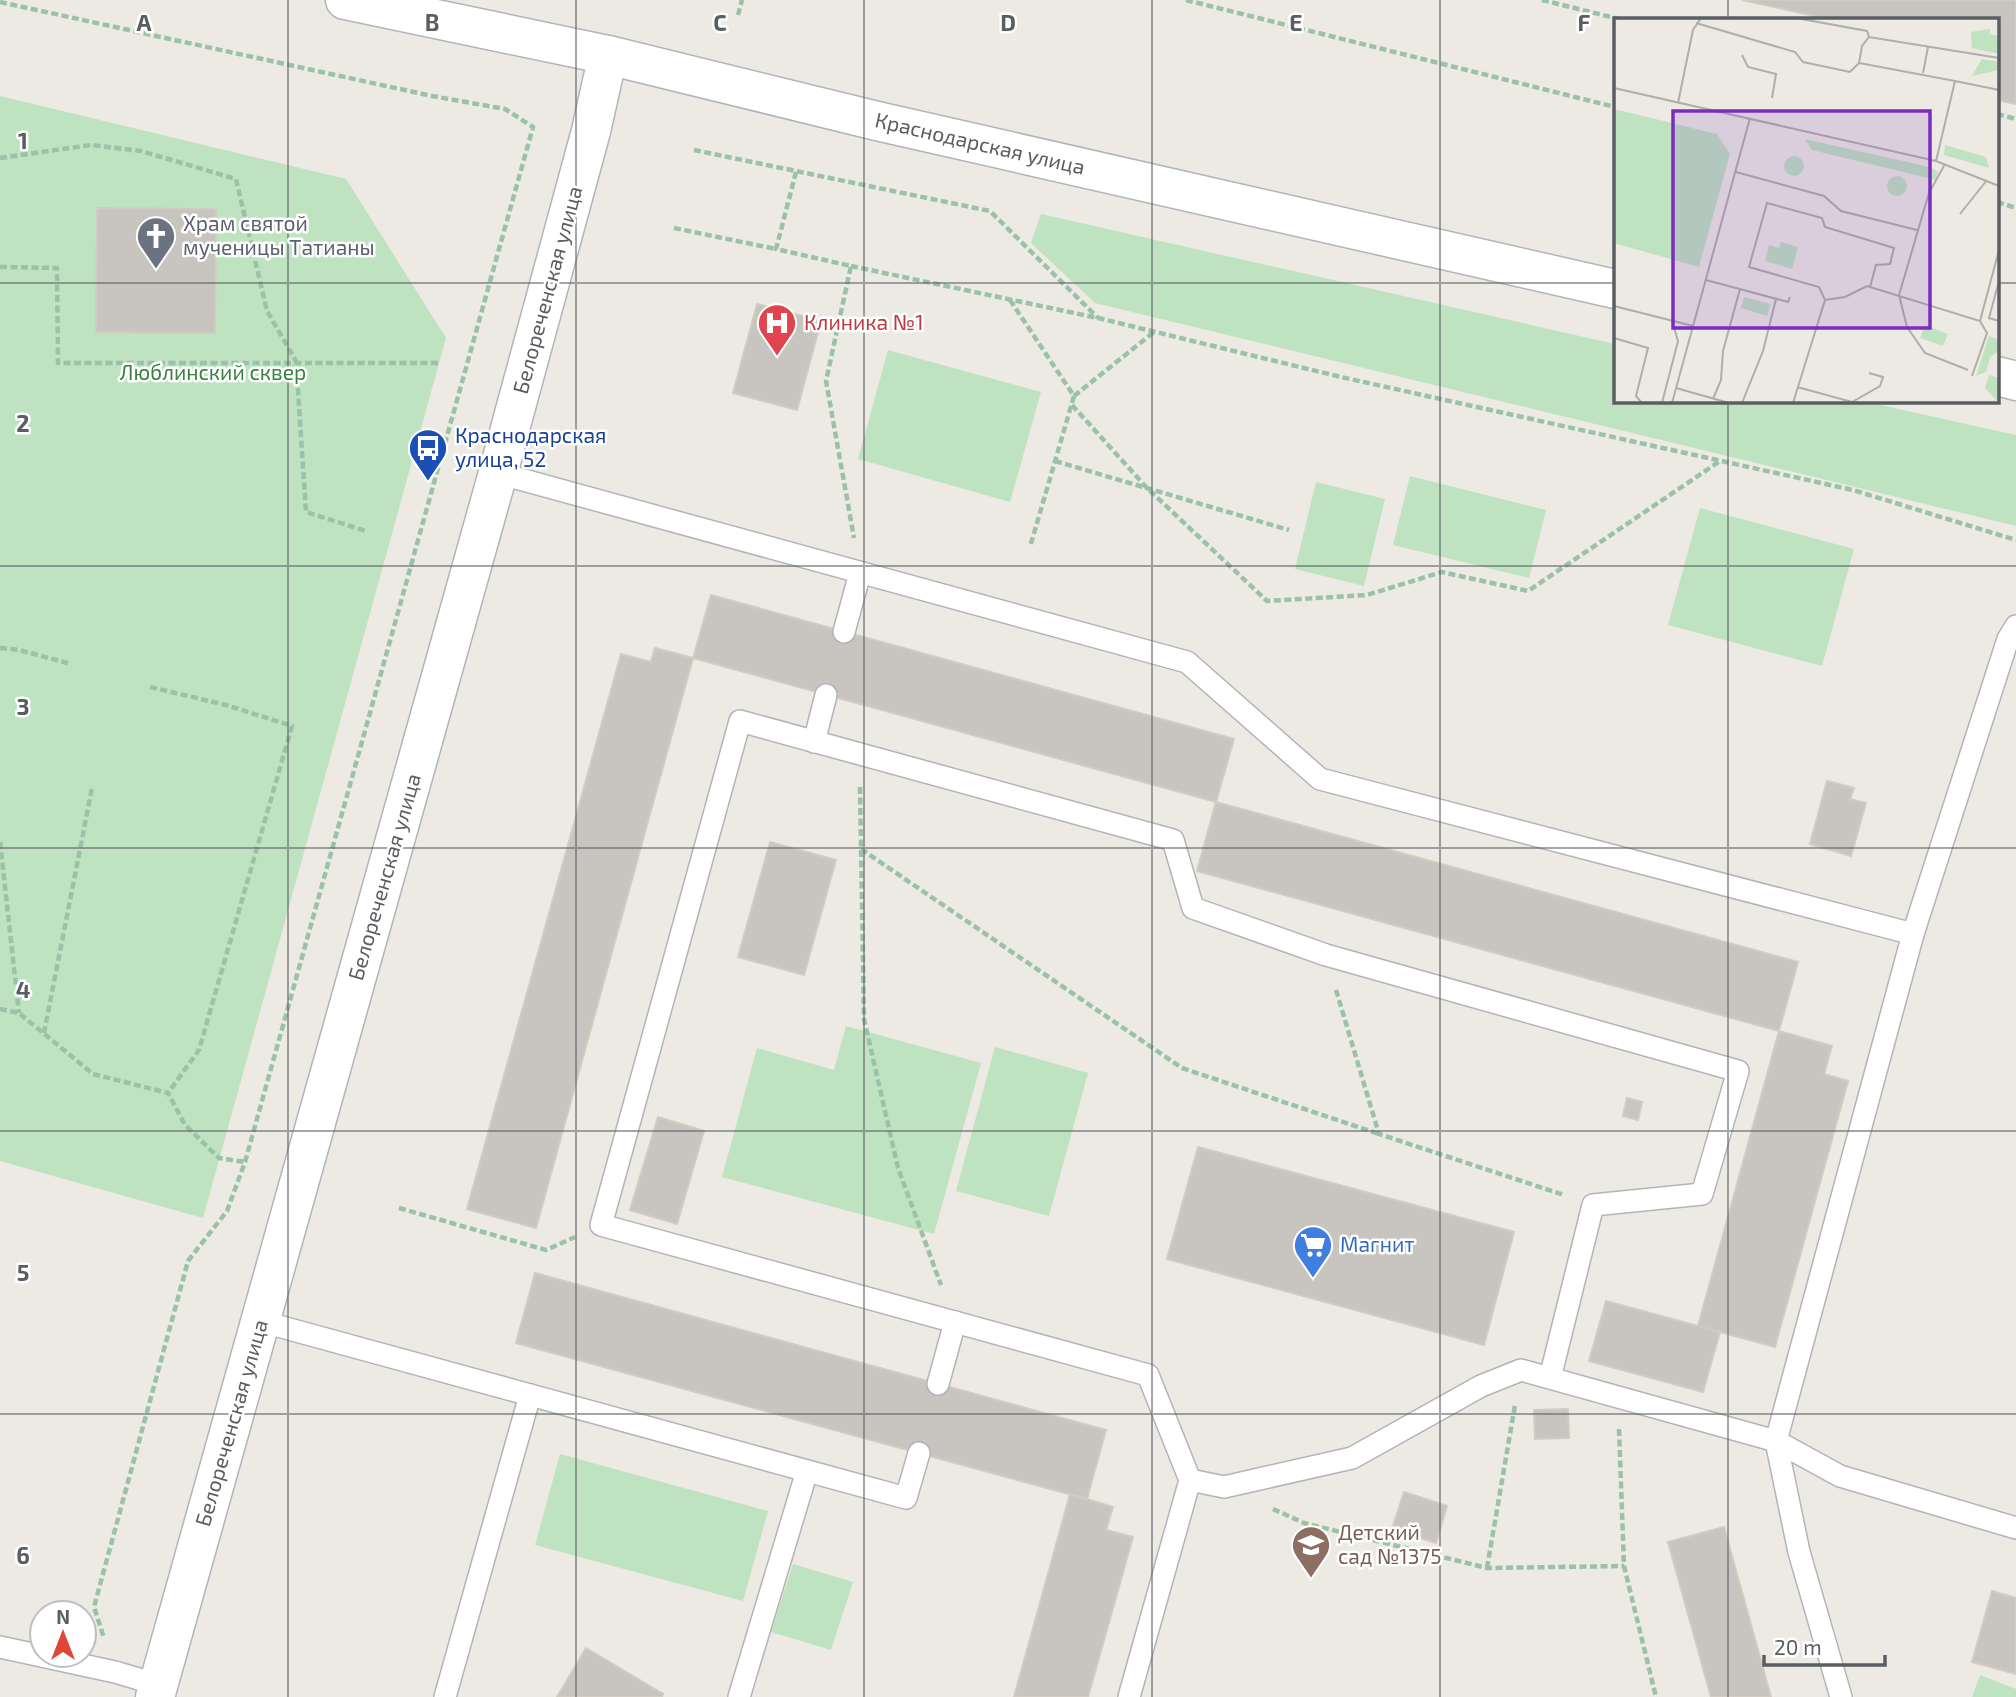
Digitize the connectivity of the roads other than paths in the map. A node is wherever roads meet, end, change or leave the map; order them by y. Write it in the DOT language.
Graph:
graph roads {
  1 [pos="345,0"];
  2 [pos="608,55"];
  3 [pos="1614,289"];
  4 [pos="1998,376"];
  5 [pos="2016,381"];
  6 [pos="498,474"];
  7 [pos="860,573"];
  8 [pos="2016,626"];
  9 [pos="844,632"];
  10 [pos="826,695"];
  11 [pos="814,742"];
  12 [pos="1913,934"];
  13 [pos="261,1321"];
  14 [pos="955,1322"];
  15 [pos="1550,1378"];
  16 [pos="938,1384"];
  17 [pos="530,1395"];
  18 [pos="1776,1441"];
  19 [pos="919,1453"];
  20 [pos="807,1471"];
  21 [pos="1190,1480"];
  22 [pos="2016,1528"];
  23 [pos="0,1647"];
  24 [pos="157,1691"];
  25 [pos="444,1697"];
  26 [pos="738,1697"];
  27 [pos="1129,1697"];
  28 [pos="1841,1697"];
  1 -- 2 [label="street, Краснодарская улица"];
  2 -- 3 [label="street, Краснодарская улица"];
  2 -- 6 [label="street, Белореченская улица"];
  4 -- 5 [label="street"];
  6 -- 7 [label="lane"];
  6 -- 13 [label="street, Белореченская улица"];
  7 -- 9 [label="lane"];
  7 -- 12 [label="lane"];
  8 -- 12 [label="lane"];
  10 -- 11 [label="lane"];
  11 -- 14 [label="lane"];
  11 -- 15 [label="lane"];
  12 -- 18 [label="lane"];
  13 -- 17 [label="lane"];
  13 -- 24 [label="street, Белореченская улица"];
  14 -- 16 [label="lane"];
  14 -- 21 [label="lane"];
  15 -- 18 [label="lane"];
  15 -- 21 [label="lane"];
  17 -- 20 [label="lane"];
  17 -- 25 [label="lane"];
  18 -- 22 [label="lane"];
  18 -- 28 [label="lane"];
  19 -- 20 [label="lane"];
  20 -- 26 [label="lane"];
  21 -- 27 [label="lane"];
  23 -- 24 [label="lane"];
}
